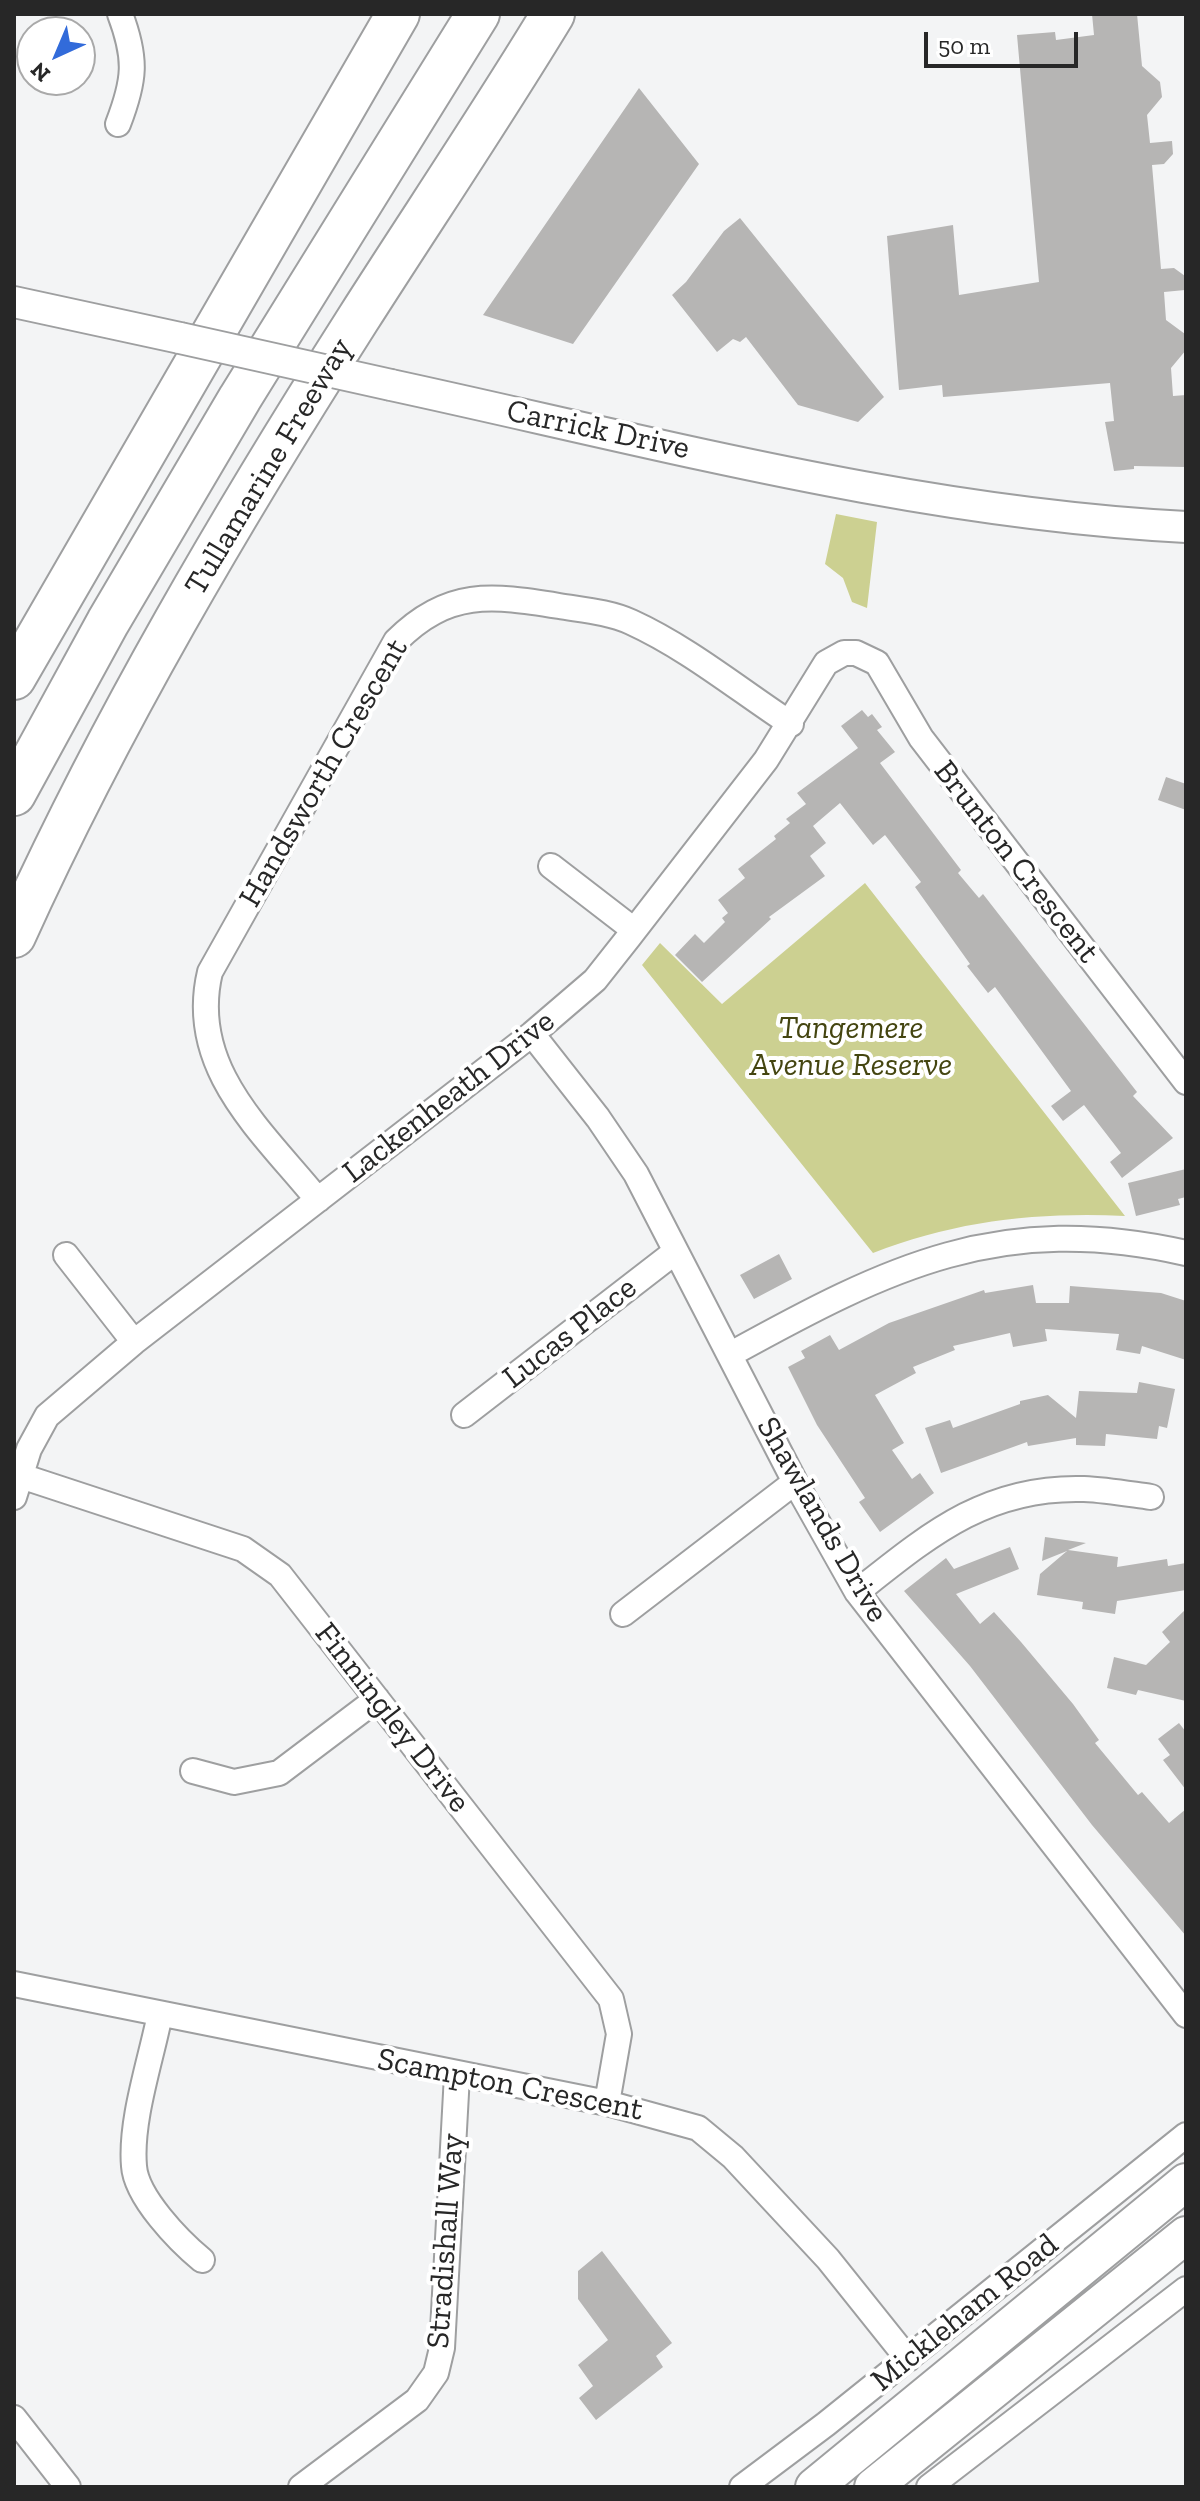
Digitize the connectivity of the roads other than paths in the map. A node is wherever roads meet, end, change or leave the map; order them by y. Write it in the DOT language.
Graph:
graph roads {
  1 [pos="120,14"];
  2 [pos="398,14"];
  3 [pos="421,14"];
  4 [pos="478,14"];
  5 [pos="553,14"];
  6 [pos="560,14"];
  7 [pos="118,124"];
  8 [pos="483,130"];
  9 [pos="252,271"];
  10 [pos="14,302"];
  11 [pos="1186,527"];
  12 [pos="844,653"];
  13 [pos="14,678"];
  14 [pos="791,724"];
  15 [pos="14,794"];
  16 [pos="551,866"];
  17 [pos="634,930"];
  18 [pos="14,936"];
  19 [pos="532,1034"];
  20 [pos="1186,1082"];
  21 [pos="318,1200"];
  22 [pos="675,1252"];
  23 [pos="1186,1253"];
  24 [pos="66,1255"];
  25 [pos="134,1342"];
  26 [pos="731,1354"];
  27 [pos="464,1415"];
  28 [pos="795,1482"];
  29 [pos="17,1487"];
  30 [pos="1151,1497"];
  31 [pos="857,1592"];
  32 [pos="623,1614"];
  33 [pos="377,1699"];
  34 [pos="193,1771"];
  35 [pos="14,1984"];
  36 [pos="160,2014"];
  37 [pos="1186,2015"];
  38 [pos="457,2075"];
  39 [pos="607,2103"];
  40 [pos="1186,2135"];
  41 [pos="1186,2148"];
  42 [pos="1178,2189"];
  43 [pos="1186,2235"];
  44 [pos="1106,2247"];
  45 [pos="202,2260"];
  46 [pos="1129,2281"];
  47 [pos="1186,2289"];
  48 [pos="908,2359"];
  49 [pos="14,2418"];
  50 [pos="826,2424"];
  51 [pos="883,2429"];
  52 [pos="68,2487"];
  53 [pos="301,2487"];
  54 [pos="742,2487"];
  55 [pos="814,2487"];
  56 [pos="873,2487"];
  57 [pos="929,2487"];
  1 -- 7 [label="street"];
  2 -- 9 [label="highway"];
  3 -- 9 [label="highway"];
  4 -- 15 [label="highway, Tullamarine Freeway"];
  5 -- 8 [label="highway, Tullamarine Freeway"];
  6 -- 8 [label="highway"];
  8 -- 18 [label="highway, Tullamarine Freeway"];
  9 -- 13 [label="highway"];
  10 -- 11 [label="street, Carrick Drive, bridge"];
  12 -- 14 [label="street, Lackenheath Drive"];
  12 -- 20 [label="street, Brunton Crescent"];
  14 -- 17 [label="street, Lackenheath Drive"];
  14 -- 21 [label="street, Handsworth Crescent"];
  16 -- 17 [label="street"];
  17 -- 19 [label="street, Lackenheath Drive"];
  19 -- 21 [label="street, Lackenheath Drive"];
  19 -- 22 [label="street, Shawlands Drive"];
  21 -- 25 [label="street, Lackenheath Drive"];
  22 -- 26 [label="street, Shawlands Drive"];
  22 -- 27 [label="street, Lucas Place"];
  23 -- 26 [label="street"];
  24 -- 25 [label="street"];
  25 -- 29 [label="street, Lackenheath Drive"];
  26 -- 28 [label="street, Shawlands Drive"];
  28 -- 31 [label="street, Shawlands Drive"];
  28 -- 32 [label="street"];
  29 -- 33 [label="street, Finningley Drive"];
  30 -- 31 [label="street"];
  31 -- 37 [label="street, Shawlands Drive"];
  33 -- 34 [label="street"];
  33 -- 39 [label="street, Finningley Drive"];
  35 -- 36 [label="street, Scampton Crescent"];
  36 -- 38 [label="street, Scampton Crescent"];
  36 -- 45 [label="street"];
  38 -- 39 [label="street, Scampton Crescent"];
  38 -- 53 [label="street, Stradishall Way"];
  39 -- 48 [label="street, Scampton Crescent"];
  40 -- 48 [label="street, Mickleham Road"];
  41 -- 42 [label="street"];
  42 -- 44 [label="main road, Mickleham Road"];
  43 -- 46 [label="main road"];
  44 -- 46 [label="main road"];
  44 -- 51 [label="main road, Mickleham Road"];
  46 -- 56 [label="main road"];
  47 -- 57 [label="street"];
  48 -- 50 [label="street, Mickleham Road"];
  49 -- 52 [label="street"];
  50 -- 51 [label="street"];
  50 -- 54 [label="street, Mickleham Road"];
  51 -- 55 [label="main road, Mickleham Road"];
}
